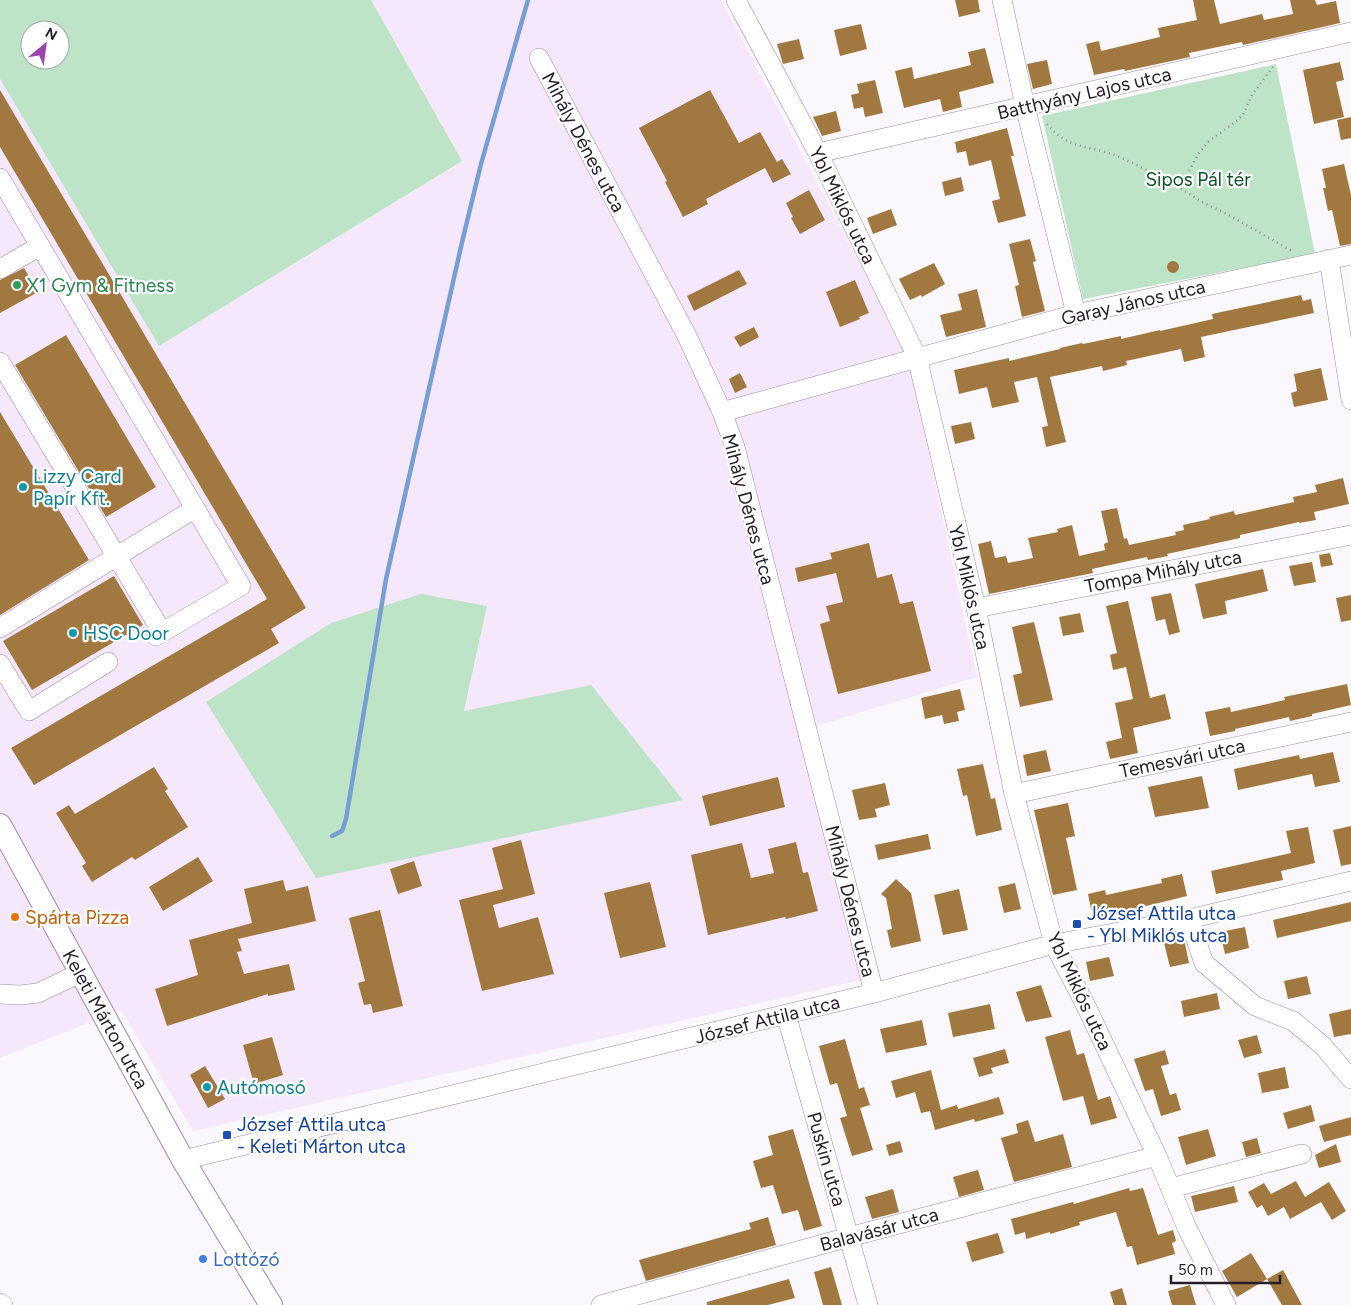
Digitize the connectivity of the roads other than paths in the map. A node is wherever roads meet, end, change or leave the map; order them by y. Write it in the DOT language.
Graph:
graph roads {
  1 [pos="736,0"];
  2 [pos="1002,0"];
  3 [pos="1351,32"];
  4 [pos="539,58"];
  5 [pos="1025,106"];
  6 [pos="818,153"];
  7 [pos="0,178"];
  8 [pos="40,246"];
  9 [pos="1351,255"];
  10 [pos="1328,259"];
  11 [pos="0,269"];
  12 [pos="1076,314"];
  13 [pos="917,357"];
  14 [pos="0,362"];
  15 [pos="1351,400"];
  16 [pos="722,412"];
  17 [pos="194,509"];
  18 [pos="1351,535"];
  19 [pos="117,556"];
  20 [pos="976,608"];
  21 [pos="0,628"];
  22 [pos="108,662"];
  23 [pos="0,664"];
  24 [pos="1351,722"];
  25 [pos="1014,794"];
  26 [pos="0,825"];
  27 [pos="1351,881"];
  28 [pos="1189,919"];
  29 [pos="1054,944"];
  30 [pos="80,973"];
  31 [pos="874,993"];
  32 [pos="0,994"];
  33 [pos="786,1014"];
  34 [pos="1351,1079"];
  35 [pos="1302,1154"];
  36 [pos="1158,1156"];
  37 [pos="183,1160"];
  38 [pos="1171,1188"];
  39 [pos="849,1237"];
  40 [pos="271,1305"];
  41 [pos="601,1305"];
  42 [pos="868,1305"];
  43 [pos="1226,1305"];
  1 -- 6 [label="street, Ybl Miklós utca"];
  2 -- 5 [label="street"];
  3 -- 5 [label="street, Batthyány Lajos utca"];
  4 -- 16 [label="street, Mihály Dénes utca"];
  5 -- 6 [label="street, Batthyány Lajos utca"];
  5 -- 12 [label="street"];
  6 -- 13 [label="street, Ybl Miklós utca"];
  7 -- 8 [label="street"];
  8 -- 11 [label="street"];
  8 -- 17 [label="street"];
  9 -- 10 [label="street, Garay János utca"];
  10 -- 12 [label="street, Garay János utca"];
  10 -- 15 [label="street"];
  12 -- 13 [label="street, Garay János utca"];
  13 -- 16 [label="street, Garay János utca"];
  13 -- 20 [label="street, Ybl Miklós utca"];
  14 -- 19 [label="street"];
  16 -- 31 [label="street, Mihály Dénes utca"];
  17 -- 19 [label="street"];
  17 -- 19 [label="street"];
  18 -- 20 [label="street, Tompa Mihály utca"];
  19 -- 21 [label="street"];
  20 -- 25 [label="street, Ybl Miklós utca"];
  22 -- 23 [label="street"];
  24 -- 25 [label="street, Temesvári utca"];
  25 -- 29 [label="street, Ybl Miklós utca"];
  26 -- 30 [label="main road, Keleti Márton utca"];
  27 -- 28 [label="street, József Attila utca"];
  28 -- 29 [label="street, József Attila utca"];
  28 -- 34 [label="street"];
  29 -- 31 [label="street, József Attila utca"];
  29 -- 36 [label="street, Ybl Miklós utca"];
  30 -- 32 [label="street"];
  30 -- 37 [label="main road, Keleti Márton utca"];
  31 -- 33 [label="street, József Attila utca"];
  33 -- 37 [label="street, József Attila utca"];
  33 -- 39 [label="street, Puskin utca"];
  35 -- 38 [label="street"];
  36 -- 38 [label="street, Ybl Miklós utca"];
  36 -- 39 [label="street, Balavásár utca"];
  37 -- 40 [label="main road, Keleti Márton utca"];
  38 -- 43 [label="street, Ybl Miklós utca"];
  39 -- 41 [label="street, Balavásár utca"];
  39 -- 42 [label="street, Puskin utca"];
}
